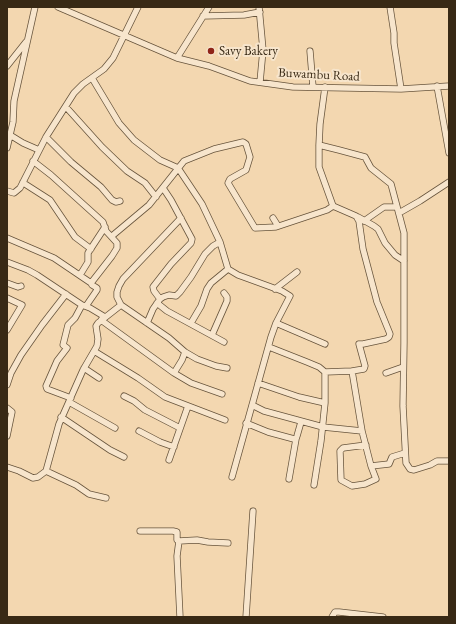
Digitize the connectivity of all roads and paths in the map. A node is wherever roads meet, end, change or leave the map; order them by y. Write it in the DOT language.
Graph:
graph roads {
  1 [pos="35,7"];
  2 [pos="58,7"];
  3 [pos="138,7"];
  4 [pos="209,7"];
  5 [pos="390,7"];
  6 [pos="69,9"];
  7 [pos="259,10"];
  8 [pos="203,16"];
  9 [pos="124,34"];
  10 [pos="27,40"];
  11 [pos="310,50"];
  12 [pos="17,53"];
  13 [pos="23,58"];
  14 [pos="178,58"];
  15 [pos="7,66"];
  16 [pos="92,78"];
  17 [pos="260,82"];
  18 [pos="437,86"];
  19 [pos="449,86"];
  20 [pos="313,87"];
  21 [pos="325,87"];
  22 [pos="401,89"];
  23 [pos="66,107"];
  24 [pos="10,134"];
  25 [pos="46,137"];
  26 [pos="318,145"];
  27 [pos="7,148"];
  28 [pos="39,150"];
  29 [pos="449,153"];
  30 [pos="33,161"];
  31 [pos="178,168"];
  32 [pos="23,182"];
  33 [pos="449,182"];
  34 [pos="163,188"];
  35 [pos="7,191"];
  36 [pos="156,197"];
  37 [pos="120,200"];
  38 [pos="333,206"];
  39 [pos="398,210"];
  40 [pos="356,216"];
  41 [pos="181,218"];
  42 [pos="273,218"];
  43 [pos="364,221"];
  44 [pos="105,226"];
  45 [pos="278,226"];
  46 [pos="112,236"];
  47 [pos="7,238"];
  48 [pos="220,242"];
  49 [pos="91,249"];
  50 [pos="404,261"];
  51 [pos="7,262"];
  52 [pos="228,269"];
  53 [pos="297,272"];
  54 [pos="80,275"];
  55 [pos="7,283"];
  56 [pos="92,283"];
  57 [pos="21,286"];
  58 [pos="276,289"];
  59 [pos="224,293"];
  60 [pos="66,294"];
  61 [pos="7,298"];
  62 [pos="159,301"];
  63 [pos="84,306"];
  64 [pos="121,306"];
  65 [pos="103,318"];
  66 [pos="147,323"];
  67 [pos="191,323"];
  68 [pos="276,323"];
  69 [pos="7,330"];
  70 [pos="212,335"];
  71 [pos="224,342"];
  72 [pos="325,344"];
  73 [pos="268,347"];
  74 [pos="94,351"];
  75 [pos="186,352"];
  76 [pos="403,367"];
  77 [pos="84,368"];
  78 [pos="227,368"];
  79 [pos="352,371"];
  80 [pos="325,372"];
  81 [pos="174,373"];
  82 [pos="386,373"];
  83 [pos="99,378"];
  84 [pos="258,383"];
  85 [pos="7,385"];
  86 [pos="222,394"];
  87 [pos="124,396"];
  88 [pos="70,400"];
  89 [pos="326,403"];
  90 [pos="252,405"];
  91 [pos="188,406"];
  92 [pos="7,408"];
  93 [pos="62,417"];
  94 [pos="225,420"];
  95 [pos="301,422"];
  96 [pos="246,423"];
  97 [pos="323,427"];
  98 [pos="115,428"];
  99 [pos="180,428"];
  100 [pos="139,431"];
  101 [pos="362,431"];
  102 [pos="7,436"];
  103 [pos="296,438"];
  104 [pos="366,445"];
  105 [pos="174,447"];
  106 [pos="405,453"];
  107 [pos="124,457"];
  108 [pos="169,460"];
  109 [pos="449,461"];
  110 [pos="371,466"];
  111 [pos="7,467"];
  112 [pos="46,471"];
  113 [pos="232,476"];
  114 [pos="289,479"];
  115 [pos="314,486"];
  116 [pos="106,498"];
  117 [pos="253,511"];
  118 [pos="140,531"];
  119 [pos="179,541"];
  120 [pos="228,543"];
  121 [pos="180,617"];
  122 [pos="246,617"];
  123 [pos="332,617"];
  124 [pos="383,617"];
  1 -- 10 [label="street"];
  2 -- 6 [label="street, Buwambu Road"];
  3 -- 9 [label="street"];
  4 -- 8 [label="street"];
  5 -- 22 [label="street"];
  6 -- 9 [label="street, Buwambu Road"];
  7 -- 8 [label="street"];
  7 -- 17 [label="street"];
  8 -- 14 [label="street"];
  9 -- 14 [label="street, Buwambu Road"];
  9 -- 16 [label="street"];
  10 -- 12 [label="street"];
  10 -- 13 [label="street"];
  11 -- 20 [label="street"];
  12 -- 13 [label="street"];
  12 -- 15 [label="street"];
  13 -- 24 [label="street"];
  14 -- 17 [label="street, Buwambu Road"];
  16 -- 23 [label="street"];
  16 -- 31 [label="street"];
  17 -- 20 [label="street, Buwambu Road"];
  18 -- 19 [label="street, Buwambu Road"];
  18 -- 22 [label="street, Buwambu Road"];
  18 -- 29 [label="street"];
  20 -- 21 [label="street, Buwambu Road"];
  21 -- 22 [label="street, Buwambu Road"];
  21 -- 26 [label="street"];
  23 -- 25 [label="street"];
  23 -- 36 [label="street"];
  24 -- 27 [label="street"];
  24 -- 28 [label="street"];
  25 -- 28 [label="street"];
  25 -- 37 [label="street"];
  26 -- 38 [label="street"];
  26 -- 39 [label="street"];
  28 -- 30 [label="street"];
  30 -- 32 [label="street"];
  30 -- 44 [label="street"];
  31 -- 34 [label="street"];
  31 -- 45 [label="street"];
  31 -- 48 [label="street"];
  32 -- 35 [label="street"];
  32 -- 49 [label="street"];
  33 -- 39 [label="street"];
  34 -- 36 [label="street"];
  34 -- 41 [label="street"];
  36 -- 46 [label="street"];
  38 -- 40 [label="street"];
  38 -- 45 [label="street"];
  39 -- 43 [label="street"];
  39 -- 50 [label="street"];
  40 -- 43 [label="street"];
  40 -- 79 [label="street"];
  41 -- 62 [label="street"];
  41 -- 64 [label="street"];
  42 -- 45 [label="street"];
  43 -- 50 [label="street"];
  44 -- 46 [label="street"];
  44 -- 49 [label="street"];
  46 -- 56 [label="street"];
  47 -- 54 [label="street"];
  48 -- 52 [label="street"];
  48 -- 62 [label="street"];
  49 -- 54 [label="street"];
  50 -- 76 [label="street"];
  51 -- 60 [label="street"];
  52 -- 58 [label="street"];
  52 -- 67 [label="street"];
  53 -- 58 [label="street"];
  54 -- 56 [label="street"];
  55 -- 57 [label="street"];
  56 -- 63 [label="street"];
  58 -- 68 [label="street"];
  59 -- 70 [label="street"];
  60 -- 63 [label="street"];
  60 -- 85 [label="street"];
  61 -- 69 [label="street"];
  62 -- 66 [label="street"];
  62 -- 67 [label="street"];
  63 -- 65 [label="street"];
  63 -- 88 [label="street"];
  64 -- 65 [label="street"];
  64 -- 66 [label="street"];
  65 -- 74 [label="street"];
  65 -- 81 [label="street"];
  66 -- 75 [label="street"];
  67 -- 70 [label="street"];
  68 -- 72 [label="street"];
  68 -- 73 [label="street"];
  70 -- 71 [label="street"];
  73 -- 80 [label="street"];
  73 -- 84 [label="street"];
  74 -- 77 [label="street"];
  74 -- 91 [label="street"];
  75 -- 78 [label="street"];
  75 -- 81 [label="street"];
  76 -- 82 [label="street"];
  76 -- 106 [label="street"];
  77 -- 83 [label="street"];
  77 -- 88 [label="street"];
  79 -- 80 [label="street"];
  79 -- 101 [label="street"];
  80 -- 89 [label="street"];
  81 -- 86 [label="street"];
  84 -- 89 [label="street"];
  84 -- 90 [label="street"];
  87 -- 99 [label="street"];
  88 -- 93 [label="street"];
  88 -- 98 [label="street"];
  89 -- 97 [label="street"];
  90 -- 95 [label="street"];
  90 -- 96 [label="street"];
  91 -- 94 [label="street"];
  91 -- 99 [label="street"];
  92 -- 102 [label="street"];
  93 -- 107 [label="street"];
  93 -- 112 [label="street"];
  95 -- 97 [label="street"];
  95 -- 103 [label="street"];
  96 -- 103 [label="street"];
  96 -- 113 [label="street"];
  97 -- 101 [label="street"];
  97 -- 115 [label="street"];
  99 -- 105 [label="street"];
  100 -- 105 [label="street"];
  101 -- 104 [label="street"];
  103 -- 114 [label="street"];
  104 -- 110 [label="street"];
  104 -- 110 [label="street"];
  105 -- 108 [label="street"];
  106 -- 109 [label="street"];
  106 -- 110 [label="street"];
  111 -- 112 [label="street"];
  112 -- 116 [label="street"];
  117 -- 122 [label="street"];
  118 -- 119 [label="street"];
  119 -- 120 [label="street"];
  119 -- 121 [label="street"];
  123 -- 124 [label="street"];
}
